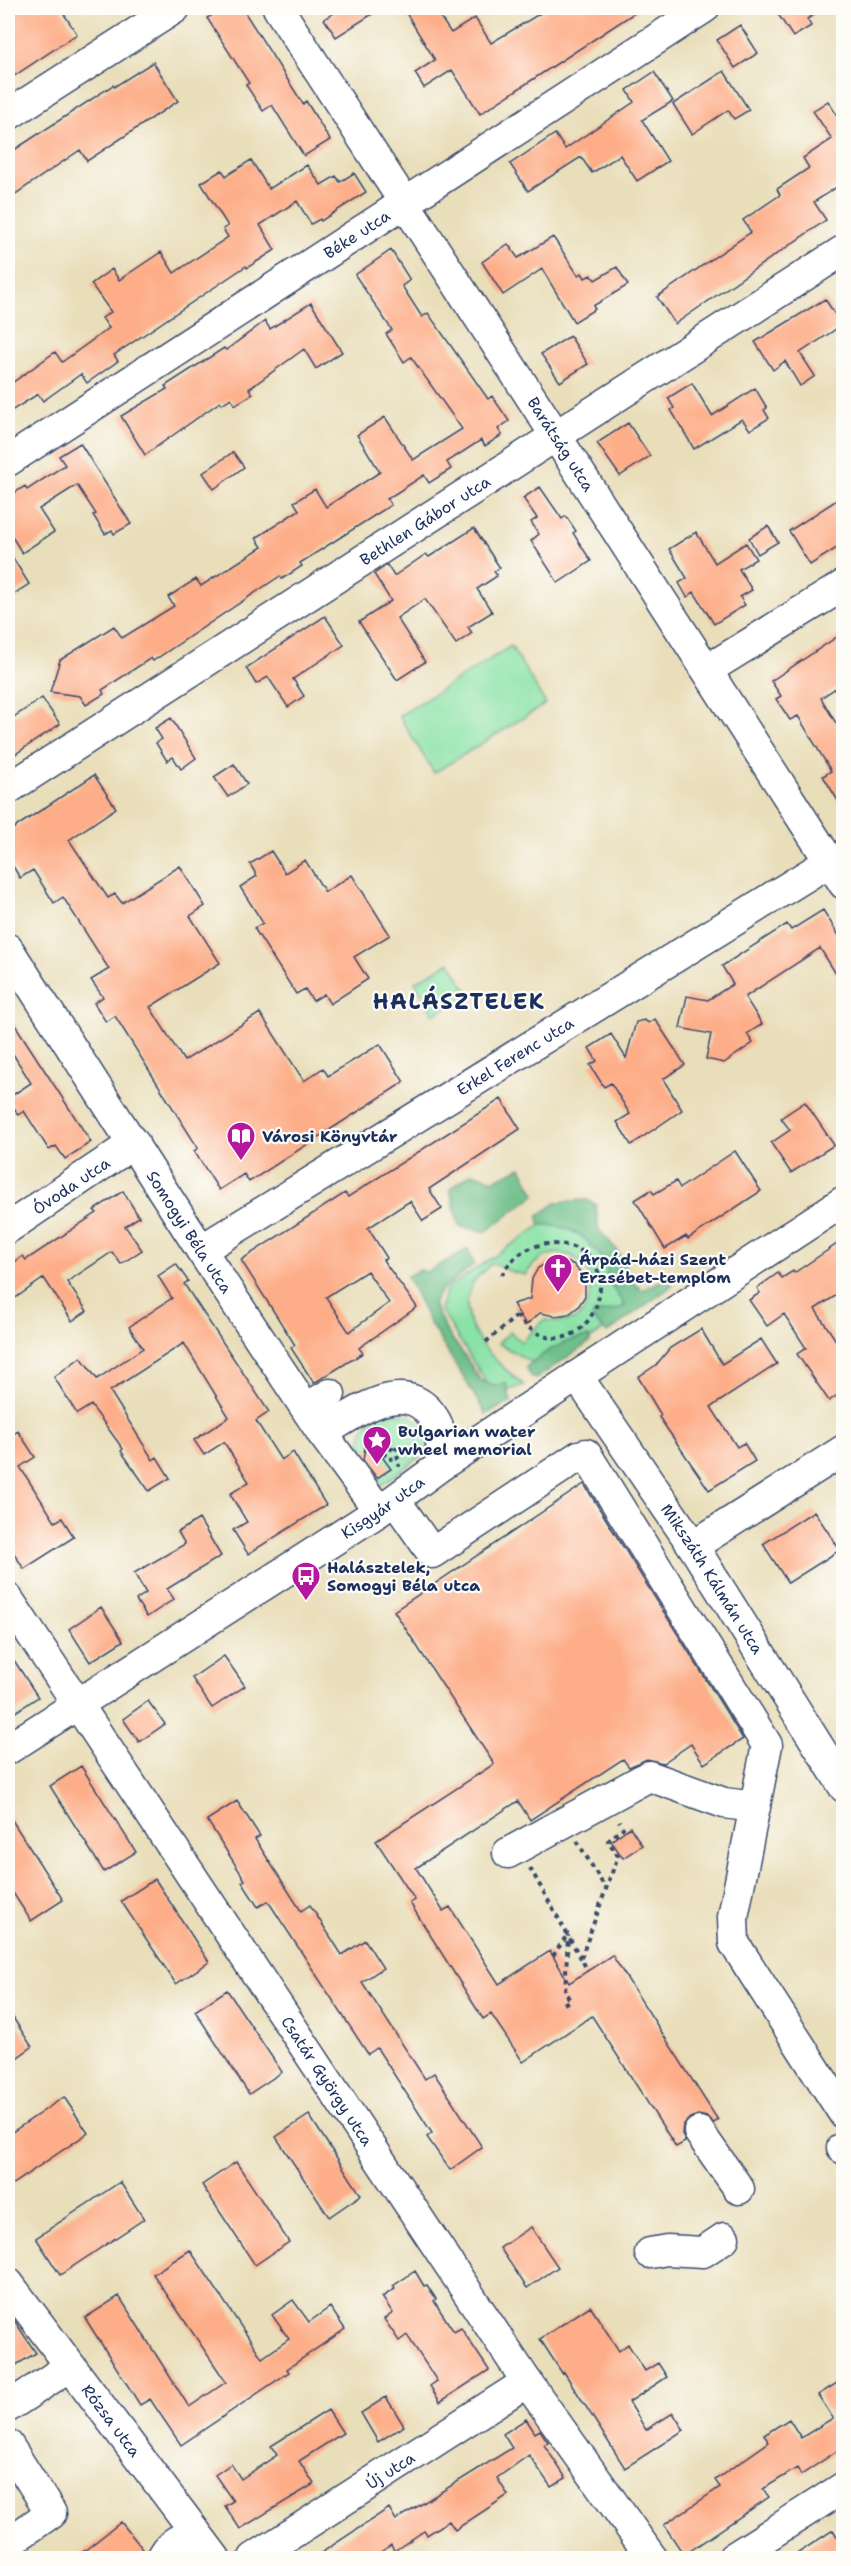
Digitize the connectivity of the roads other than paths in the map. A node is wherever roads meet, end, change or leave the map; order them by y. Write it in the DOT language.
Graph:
graph roads {
  1 [pos="175,8"];
  2 [pos="278,8"];
  3 [pos="704,8"];
  4 [pos="8,115"];
  5 [pos="404,202"];
  6 [pos="843,250"];
  7 [pos="556,436"];
  8 [pos="8,461"];
  9 [pos="843,585"];
  10 [pos="707,670"];
  11 [pos="8,789"];
  12 [pos="836,873"];
  13 [pos="8,949"];
  14 [pos="134,1143"];
  15 [pos="843,1201"];
  16 [pos="8,1228"];
  17 [pos="201,1250"];
  18 [pos="577,1376"];
  19 [pos="322,1433"];
  20 [pos="843,1450"];
  21 [pos="443,1464"];
  22 [pos="391,1494"];
  23 [pos="693,1546"];
  24 [pos="8,1599"];
  25 [pos="77,1703"];
  26 [pos="8,1749"];
  27 [pos="843,1787"];
  28 [pos="755,1807"];
  29 [pos="513,1849"];
  30 [pos="843,2114"];
  31 [pos="699,2132"];
  32 [pos="739,2188"];
  33 [pos="724,2238"];
  34 [pos="650,2253"];
  35 [pos="8,2283"];
  36 [pos="69,2367"];
  37 [pos="527,2382"];
  38 [pos="8,2407"];
  39 [pos="8,2445"];
  40 [pos="843,2487"];
  41 [pos="197,2535"];
  42 [pos="8,2543"];
  43 [pos="162,2559"];
  44 [pos="215,2559"];
  45 [pos="254,2559"];
  46 [pos="652,2559"];
  47 [pos="733,2559"];
  1 -- 4 [label="street"];
  2 -- 5 [label="street, Barátság utca"];
  3 -- 5 [label="street, Béke utca"];
  5 -- 7 [label="street, Barátság utca"];
  5 -- 8 [label="street, Béke utca"];
  6 -- 7 [label="street, Bethlen Gábor utca"];
  7 -- 10 [label="street, Barátság utca"];
  7 -- 11 [label="street, Bethlen Gábor utca"];
  9 -- 10 [label="street"];
  10 -- 12 [label="street, Barátság utca"];
  12 -- 17 [label="street, Erkel Ferenc utca"];
  13 -- 14 [label="street, Somogyi Béla utca"];
  14 -- 16 [label="street, Óvoda utca"];
  14 -- 17 [label="street, Somogyi Béla utca"];
  15 -- 18 [label="street, Kisgyár utca"];
  17 -- 19 [label="street, Somogyi Béla utca"];
  18 -- 21 [label="street, Kisgyár utca"];
  18 -- 23 [label="street, Mikszáth Kálmán utca"];
  19 -- 21 [label="street"];
  19 -- 22 [label="street, Somogyi Béla utca"];
  20 -- 23 [label="street"];
  21 -- 22 [label="street, Kisgyár utca"];
  22 -- 25 [label="street, Kisgyár utca"];
  22 -- 28 [label="street, Somogyi Béla utca"];
  23 -- 27 [label="street, Mikszáth Kálmán utca"];
  24 -- 25 [label="street, Csatár György utca"];
  25 -- 26 [label="street, Kisgyár utca"];
  25 -- 37 [label="street, Csatár György utca"];
  28 -- 29 [label="street"];
  28 -- 30 [label="street"];
  31 -- 32 [label="street"];
  33 -- 34 [label="street"];
  35 -- 36 [label="street, Rózsa utca"];
  36 -- 38 [label="street"];
  36 -- 41 [label="street, Rózsa utca"];
  37 -- 45 [label="street, Új utca"];
  37 -- 46 [label="street, Csatár György utca"];
  39 -- 42 [label="street"];
  40 -- 47 [label="street"];
  41 -- 43 [label="street"];
  41 -- 44 [label="street, Rózsa utca"];
}
